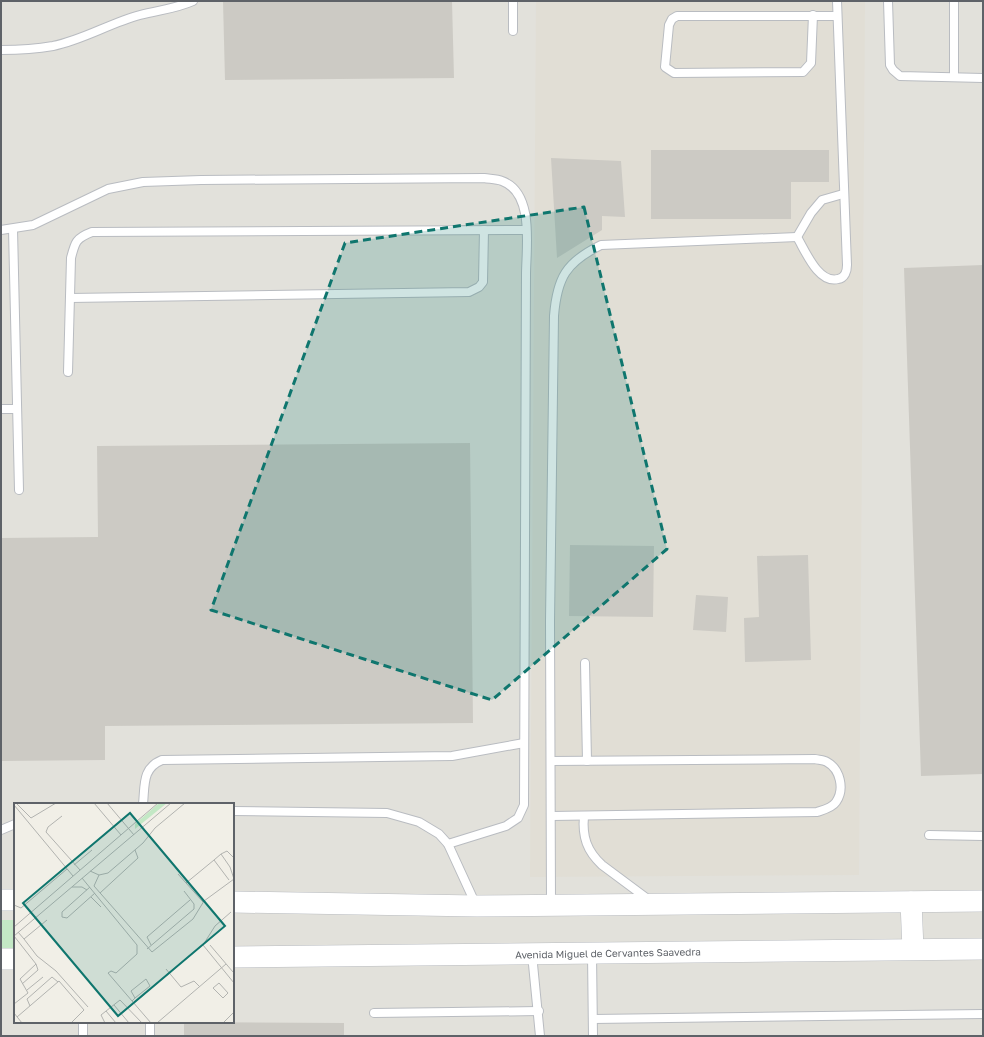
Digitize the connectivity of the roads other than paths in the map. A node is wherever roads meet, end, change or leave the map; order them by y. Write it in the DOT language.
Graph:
graph roads {
  1 [pos="193,1"];
  2 [pos="513,1"];
  3 [pos="837,1"];
  4 [pos="888,1"];
  5 [pos="954,1"];
  6 [pos="813,15"];
  7 [pos="837,16"];
  8 [pos="513,31"];
  9 [pos="1,50"];
  10 [pos="954,77"];
  11 [pos="983,78"];
  12 [pos="843,194"];
  13 [pos="12,229"];
  14 [pos="1,230"];
  15 [pos="484,230"];
  16 [pos="526,230"];
  17 [pos="796,236"];
  18 [pos="70,298"];
  19 [pos="68,372"];
  20 [pos="1,409"];
  21 [pos="17,409"];
  22 [pos="19,490"];
  23 [pos="585,663"];
  24 [pos="524,743"];
  25 [pos="551,760"];
  26 [pos="587,761"];
  27 [pos="143,803"];
  28 [pos="234,811"];
  29 [pos="552,816"];
  30 [pos="584,816"];
  31 [pos="14,824"];
  32 [pos="1,830"];
  33 [pos="929,836"];
  34 [pos="983,836"];
  35 [pos="448,844"];
  36 [pos="1,900"];
  37 [pos="14,900"];
  38 [pos="234,902"];
  39 [pos="911,902"];
  40 [pos="983,902"];
  41 [pos="655,904"];
  42 [pos="551,905"];
  43 [pos="477,906"];
  44 [pos="913,949"];
  45 [pos="983,949"];
  46 [pos="592,953"];
  47 [pos="531,954"];
  48 [pos="234,957"];
  49 [pos="1,959"];
  50 [pos="14,959"];
  51 [pos="538,1011"];
  52 [pos="374,1013"];
  53 [pos="983,1014"];
  54 [pos="593,1019"];
  55 [pos="83,1023"];
  56 [pos="150,1023"];
  57 [pos="83,1036"];
  58 [pos="150,1036"];
  59 [pos="540,1036"];
  60 [pos="593,1036"];
  1 -- 9 [label="lane"];
  2 -- 8 [label="lane"];
  3 -- 7 [label="lane"];
  4 -- 10 [label="lane"];
  5 -- 10 [label="lane"];
  6 -- 6 [label="lane"];
  6 -- 7 [label="lane"];
  7 -- 12 [label="lane"];
  10 -- 11 [label="lane"];
  12 -- 17 [label="lane"];
  12 -- 17 [label="lane"];
  13 -- 14 [label="lane"];
  13 -- 16 [label="lane"];
  13 -- 21 [label="lane"];
  15 -- 16 [label="lane"];
  15 -- 18 [label="lane"];
  15 -- 18 [label="lane"];
  16 -- 24 [label="lane"];
  17 -- 25 [label="lane"];
  18 -- 19 [label="lane"];
  20 -- 21 [label="lane"];
  21 -- 22 [label="lane"];
  23 -- 26 [label="lane"];
  24 -- 27 [label="lane"];
  24 -- 35 [label="lane"];
  25 -- 26 [label="lane"];
  25 -- 29 [label="lane"];
  26 -- 30 [label="lane"];
  28 -- 35 [label="lane"];
  29 -- 30 [label="lane"];
  29 -- 42 [label="lane"];
  30 -- 41 [label="lane"];
  31 -- 32 [label="lane"];
  33 -- 34 [label="lane"];
  35 -- 43 [label="lane"];
  36 -- 37 [label="street"];
  38 -- 43 [label="street"];
  39 -- 40 [label="street"];
  39 -- 41 [label="street"];
  39 -- 44 [label="street"];
  41 -- 42 [label="street"];
  42 -- 43 [label="street"];
  44 -- 45 [label="street, Avenida Miguel de Cervantes Saavedra"];
  44 -- 46 [label="street, Avenida Miguel de Cervantes Saavedra"];
  46 -- 47 [label="street, Avenida Miguel de Cervantes Saavedra"];
  46 -- 54 [label="lane"];
  47 -- 48 [label="street, Avenida Miguel de Cervantes Saavedra"];
  47 -- 51 [label="lane"];
  49 -- 50 [label="street"];
  51 -- 52 [label="lane"];
  51 -- 59 [label="lane"];
  53 -- 54 [label="lane"];
  54 -- 60 [label="lane"];
  55 -- 57 [label="lane"];
  56 -- 58 [label="lane"];
}
